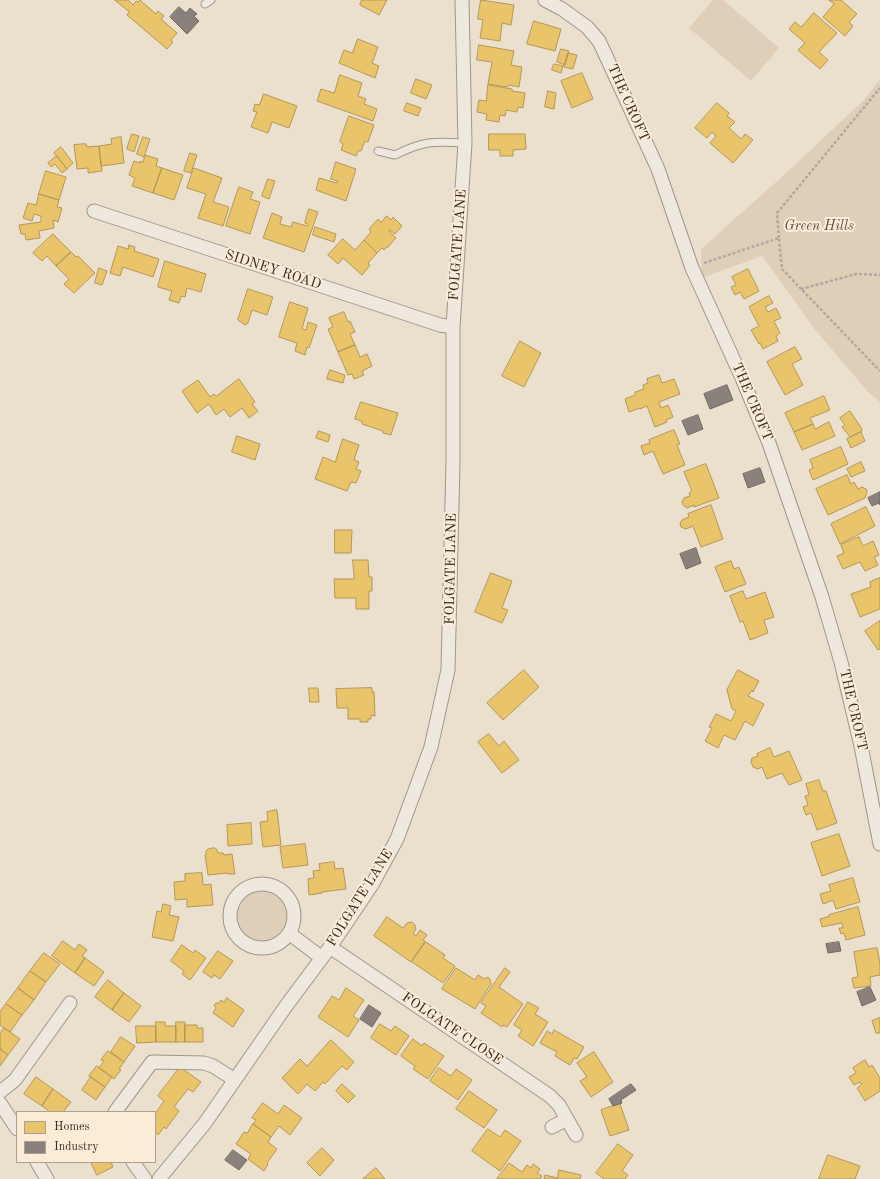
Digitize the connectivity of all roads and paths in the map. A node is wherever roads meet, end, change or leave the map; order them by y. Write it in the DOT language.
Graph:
graph roads {
  1 [pos="462,0"];
  2 [pos="545,0"];
  3 [pos="880,88"];
  4 [pos="465,143"];
  5 [pos="378,151"];
  6 [pos="94,211"];
  7 [pos="779,238"];
  8 [pos="692,268"];
  9 [pos="880,275"];
  10 [pos="801,289"];
  11 [pos="453,327"];
  12 [pos="880,371"];
  13 [pos="880,844"];
  14 [pos="290,934"];
  15 [pos="330,947"];
  16 [pos="322,958"];
  17 [pos="70,1003"];
  18 [pos="235,1080"];
  19 [pos="0,1092"];
  20 [pos="0,1103"];
  21 [pos="116,1111"];
  22 [pos="567,1119"];
  23 [pos="16,1127"];
  24 [pos="552,1127"];
  25 [pos="576,1135"];
  26 [pos="38,1163"];
  27 [pos="134,1163"];
  28 [pos="47,1179"];
  29 [pos="145,1179"];
  30 [pos="158,1179"];
  1 -- 4 [label="street, FOLGATE LANE"];
  2 -- 8 [label="street, THE CROFT"];
  3 -- 7 [label="path"];
  4 -- 5 [label="lane"];
  4 -- 11 [label="street, FOLGATE LANE"];
  6 -- 11 [label="street, SIDNEY ROAD"];
  7 -- 8 [label="path"];
  7 -- 10 [label="path"];
  8 -- 13 [label="street, THE CROFT"];
  9 -- 10 [label="path"];
  10 -- 12 [label="path"];
  11 -- 15 [label="street, FOLGATE LANE"];
  14 -- 14 [label="street"];
  14 -- 16 [label="street"];
  15 -- 16 [label="street, FOLGATE LANE"];
  15 -- 22 [label="street, FOLGATE CLOSE"];
  16 -- 18 [label="street, FOLGATE LANE"];
  17 -- 19 [label="street"];
  18 -- 21 [label="street"];
  18 -- 30 [label="street, FOLGATE LANE"];
  20 -- 23 [label="street"];
  22 -- 24 [label="street"];
  22 -- 25 [label="street, FOLGATE CLOSE"];
  26 -- 28 [label="street"];
  27 -- 29 [label="street"];
}
